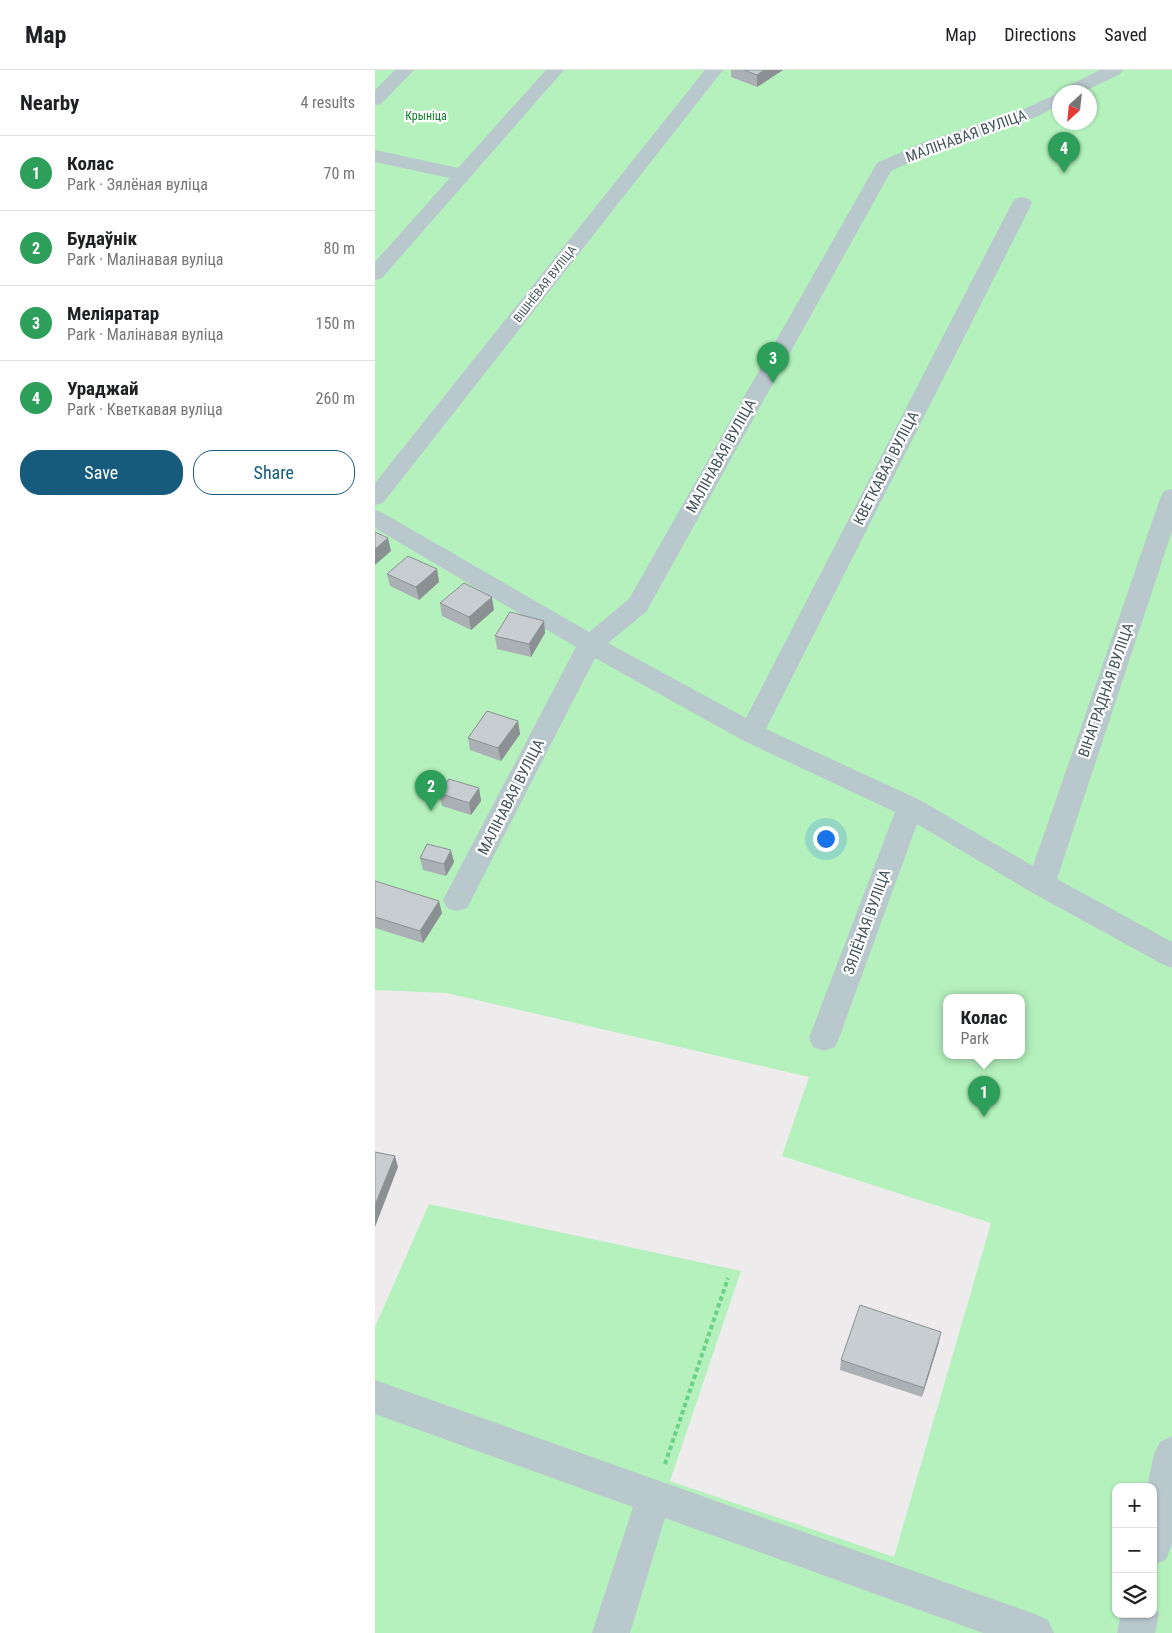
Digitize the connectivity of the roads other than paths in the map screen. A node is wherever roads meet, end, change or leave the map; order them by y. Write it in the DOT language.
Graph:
graph roads {
  1 [pos="405,70"];
  2 [pos="555,70"];
  3 [pos="714,70"];
  4 [pos="1115,70"];
  5 [pos="1084,85"];
  6 [pos="375,100"];
  7 [pos="1052,102"];
  8 [pos="375,156"];
  9 [pos="463,175"];
  10 [pos="1022,203"];
  11 [pos="375,274"];
  12 [pos="1172,496"];
  13 [pos="375,498"];
  14 [pos="375,518"];
  15 [pos="590,644"];
  16 [pos="751,733"];
  17 [pos="910,807"];
  18 [pos="1041,884"];
  19 [pos="457,900"];
  20 [pos="1172,956"];
  21 [pos="824,1038"];
  22 [pos="375,1397"];
  23 [pos="1172,1454"];
  24 [pos="654,1498"];
  25 [pos="1157,1528"];
  26 [pos="1139,1618"];
  27 [pos="611,1633"];
  28 [pos="1035,1633"];
  29 [pos="1136,1633"];
  1 -- 6 [label="street"];
  2 -- 9 [label="street"];
  3 -- 13 [label="street, ВІШНЁВАЯ ВУЛІЦА"];
  4 -- 5 [label="street"];
  7 -- 15 [label="street, МАЛІНАВАЯ ВУЛІЦА"];
  8 -- 9 [label="street"];
  9 -- 11 [label="street"];
  10 -- 16 [label="street, КВЕТКАВАЯ ВУЛІЦА"];
  12 -- 18 [label="street, ВІНАГРАДНАЯ ВУЛІЦА"];
  14 -- 15 [label="street"];
  15 -- 16 [label="street"];
  15 -- 19 [label="street, МАЛІНАВАЯ ВУЛІЦА"];
  16 -- 17 [label="street"];
  17 -- 18 [label="street"];
  17 -- 21 [label="street, ЗЯЛЁНАЯ ВУЛІЦА"];
  18 -- 20 [label="street"];
  22 -- 24 [label="street"];
  23 -- 25 [label="street"];
  24 -- 27 [label="street"];
  24 -- 28 [label="street"];
  26 -- 29 [label="street"];
}
